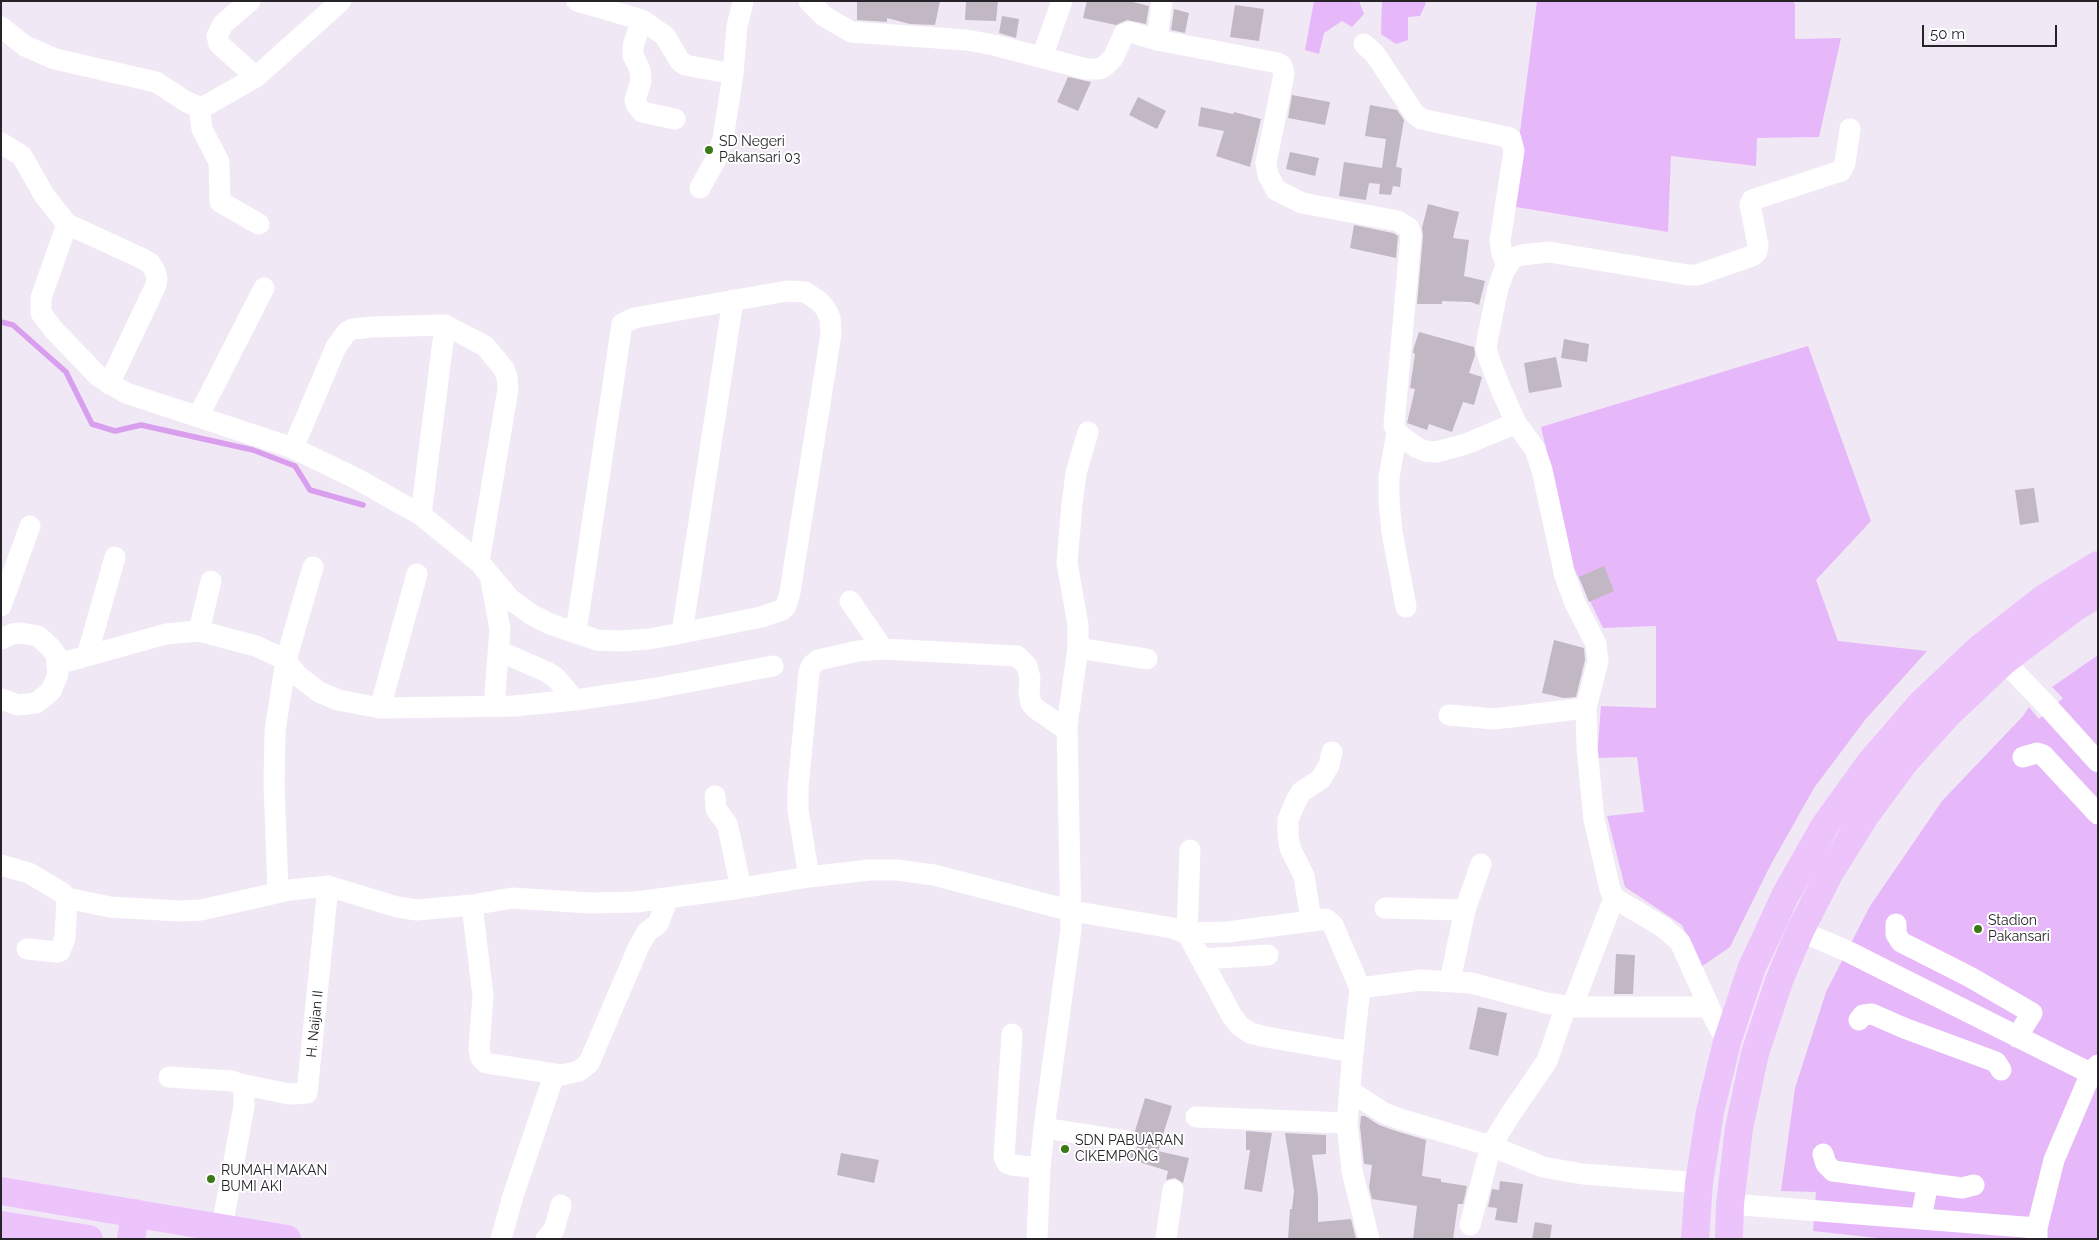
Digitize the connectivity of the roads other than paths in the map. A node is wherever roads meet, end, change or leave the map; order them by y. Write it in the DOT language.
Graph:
graph roads {
  1 [pos="250,1"];
  2 [pos="341,1"];
  3 [pos="577,1"];
  4 [pos="755,1"];
  5 [pos="809,1"];
  6 [pos="1062,1"];
  7 [pos="1162,1"];
  8 [pos="742,2"];
  9 [pos="642,20"];
  10 [pos="1,27"];
  11 [pos="1157,40"];
  12 [pos="1364,44"];
  13 [pos="1042,57"];
  14 [pos="733,74"];
  15 [pos="256,77"];
  16 [pos="199,107"];
  17 [pos="675,119"];
  18 [pos="1850,129"];
  19 [pos="3,151"];
  20 [pos="700,188"];
  21 [pos="68,224"];
  22 [pos="259,224"];
  23 [pos="1507,265"];
  24 [pos="264,288"];
  25 [pos="733,300"];
  26 [pos="445,326"];
  27 [pos="109,384"];
  28 [pos="198,417"];
  29 [pos="1518,426"];
  30 [pos="1088,432"];
  31 [pos="1397,433"];
  32 [pos="293,448"];
  33 [pos="421,514"];
  34 [pos="30,526"];
  35 [pos="115,557"];
  36 [pos="2098,565"];
  37 [pos="312,567"];
  38 [pos="484,568"];
  39 [pos="417,574"];
  40 [pos="211,581"];
  41 [pos="2098,594"];
  42 [pos="850,601"];
  43 [pos="1,606"];
  44 [pos="1406,607"];
  45 [pos="199,631"];
  46 [pos="576,632"];
  47 [pos="682,633"];
  48 [pos="1,639"];
  49 [pos="1078,648"];
  50 [pos="884,649"];
  51 [pos="499,651"];
  52 [pos="87,656"];
  53 [pos="1147,659"];
  54 [pos="286,660"];
  55 [pos="2004,661"];
  56 [pos="58,664"];
  57 [pos="773,666"];
  58 [pos="1,699"];
  59 [pos="575,700"];
  60 [pos="494,706"];
  61 [pos="380,708"];
  62 [pos="1586,708"];
  63 [pos="1449,715"];
  64 [pos="1067,730"];
  65 [pos="1332,752"];
  66 [pos="2023,757"];
  67 [pos="2098,762"];
  68 [pos="715,796"];
  69 [pos="2098,814"];
  70 [pos="1190,850"];
  71 [pos="1481,864"];
  72 [pos="1,865"];
  73 [pos="809,877"];
  74 [pos="328,886"];
  75 [pos="742,888"];
  76 [pos="278,892"];
  77 [pos="67,898"];
  78 [pos="668,898"];
  79 [pos="1614,898"];
  80 [pos="472,905"];
  81 [pos="1385,908"];
  82 [pos="1465,910"];
  83 [pos="1072,911"];
  84 [pos="1311,920"];
  85 [pos="1896,924"];
  86 [pos="1800,931"];
  87 [pos="1187,933"];
  88 [pos="27,949"];
  89 [pos="1268,955"];
  90 [pos="1201,959"];
  91 [pos="1752,967"];
  92 [pos="1450,981"];
  93 [pos="1779,981"];
  94 [pos="1360,988"];
  95 [pos="1569,1007"];
  96 [pos="1709,1007"];
  97 [pos="1859,1020"];
  98 [pos="1012,1034"];
  99 [pos="2017,1037"];
  100 [pos="1727,1042"];
  101 [pos="1353,1052"];
  102 [pos="2001,1070"];
  103 [pos="2096,1072"];
  104 [pos="554,1075"];
  105 [pos="169,1078"];
  106 [pos="240,1084"];
  107 [pos="1350,1091"];
  108 [pos="1196,1117"];
  109 [pos="1347,1123"];
  110 [pos="1044,1128"];
  111 [pos="1127,1141"];
  112 [pos="1491,1146"];
  113 [pos="1823,1154"];
  114 [pos="1040,1168"];
  115 [pos="1699,1183"];
  116 [pos="1928,1183"];
  117 [pos="1974,1185"];
  118 [pos="1174,1190"];
  119 [pos="1,1191"];
  120 [pos="1730,1204"];
  121 [pos="561,1205"];
  122 [pos="1921,1218"];
  123 [pos="1,1225"];
  124 [pos="1470,1225"];
  125 [pos="133,1226"];
  126 [pos="222,1227"];
  127 [pos="2037,1233"];
  128 [pos="89,1239"];
  129 [pos="287,1239"];
  130 [pos="501,1239"];
  131 [pos="546,1239"];
  132 [pos="1037,1239"];
  133 [pos="1166,1239"];
  134 [pos="1369,1239"];
  135 [pos="1695,1239"];
  136 [pos="1729,1239"];
  1 -- 15 [label="street"];
  2 -- 15 [label="street"];
  3 -- 9 [label="street"];
  4 -- 8 [label="street"];
  5 -- 13 [label="street"];
  6 -- 13 [label="street"];
  7 -- 11 [label="street"];
  8 -- 14 [label="street"];
  9 -- 14 [label="street"];
  9 -- 17 [label="street"];
  10 -- 16 [label="street"];
  11 -- 13 [label="street"];
  11 -- 31 [label="street"];
  12 -- 23 [label="street"];
  14 -- 20 [label="street"];
  15 -- 16 [label="street"];
  16 -- 22 [label="street"];
  18 -- 23 [label="street"];
  19 -- 21 [label="street"];
  21 -- 27 [label="street"];
  21 -- 27 [label="street"];
  23 -- 29 [label="street"];
  24 -- 28 [label="street"];
  25 -- 46 [label="street"];
  25 -- 47 [label="street"];
  25 -- 47 [label="street"];
  26 -- 32 [label="street"];
  26 -- 33 [label="street"];
  26 -- 38 [label="street"];
  27 -- 28 [label="street"];
  28 -- 32 [label="street"];
  29 -- 31 [label="street"];
  29 -- 62 [label="street"];
  30 -- 49 [label="street"];
  31 -- 44 [label="street"];
  32 -- 33 [label="street"];
  33 -- 38 [label="street"];
  34 -- 43 [label="street"];
  35 -- 52 [label="street"];
  36 -- 91 [label="main road"];
  37 -- 54 [label="street"];
  38 -- 46 [label="street"];
  38 -- 51 [label="street"];
  39 -- 61 [label="street"];
  40 -- 45 [label="street"];
  41 -- 55 [label="main road"];
  42 -- 50 [label="street"];
  45 -- 52 [label="street"];
  45 -- 54 [label="street"];
  46 -- 47 [label="street"];
  48 -- 56 [label="street"];
  49 -- 53 [label="street"];
  49 -- 64 [label="street"];
  50 -- 64 [label="street"];
  50 -- 73 [label="street"];
  51 -- 59 [label="street"];
  51 -- 60 [label="street"];
  52 -- 56 [label="street"];
  54 -- 61 [label="street"];
  54 -- 76 [label="street"];
  55 -- 67 [label="street"];
  55 -- 86 [label="main road"];
  56 -- 58 [label="street"];
  57 -- 59 [label="street"];
  59 -- 60 [label="street"];
  60 -- 61 [label="street"];
  62 -- 63 [label="street"];
  62 -- 79 [label="street"];
  64 -- 83 [label="street"];
  65 -- 84 [label="street"];
  66 -- 69 [label="street"];
  68 -- 75 [label="street"];
  70 -- 87 [label="street"];
  71 -- 82 [label="street"];
  72 -- 77 [label="street"];
  73 -- 75 [label="street"];
  73 -- 83 [label="street"];
  74 -- 76 [label="street"];
  74 -- 80 [label="street"];
  74 -- 106 [label="street, H. Naijan II"];
  75 -- 78 [label="street"];
  76 -- 77 [label="street"];
  77 -- 88 [label="street"];
  78 -- 80 [label="street"];
  78 -- 104 [label="street"];
  79 -- 95 [label="street"];
  79 -- 96 [label="street"];
  80 -- 104 [label="street"];
  81 -- 82 [label="street"];
  82 -- 92 [label="street"];
  83 -- 87 [label="street"];
  83 -- 110 [label="street"];
  84 -- 87 [label="street"];
  84 -- 94 [label="street"];
  85 -- 99 [label="street"];
  86 -- 93 [label="main road"];
  86 -- 99 [label="street"];
  87 -- 90 [label="street"];
  89 -- 90 [label="street"];
  90 -- 101 [label="street"];
  91 -- 93 [label="main road"];
  91 -- 100 [label="main road"];
  92 -- 94 [label="street"];
  92 -- 95 [label="street"];
  93 -- 120 [label="main road"];
  94 -- 101 [label="street"];
  95 -- 96 [label="street"];
  95 -- 112 [label="street"];
  96 -- 100 [label="street"];
  97 -- 102 [label="street"];
  98 -- 114 [label="street"];
  99 -- 103 [label="street"];
  100 -- 115 [label="main road"];
  101 -- 107 [label="street"];
  103 -- 127 [label="street"];
  104 -- 130 [label="street"];
  105 -- 106 [label="street"];
  106 -- 126 [label="street"];
  107 -- 109 [label="street"];
  107 -- 112 [label="street"];
  108 -- 109 [label="street"];
  109 -- 134 [label="street"];
  110 -- 111 [label="street"];
  110 -- 114 [label="street"];
  112 -- 115 [label="street"];
  112 -- 124 [label="street"];
  113 -- 116 [label="street"];
  114 -- 132 [label="street"];
  115 -- 135 [label="main road"];
  116 -- 117 [label="street"];
  116 -- 122 [label="street"];
  118 -- 133 [label="street"];
  119 -- 125 [label="main road"];
  120 -- 122 [label="street"];
  120 -- 136 [label="main road"];
  121 -- 131 [label="street"];
  122 -- 127 [label="street"];
  123 -- 128 [label="main road"];
  125 -- 126 [label="main road"];
  126 -- 129 [label="main road"];
}
